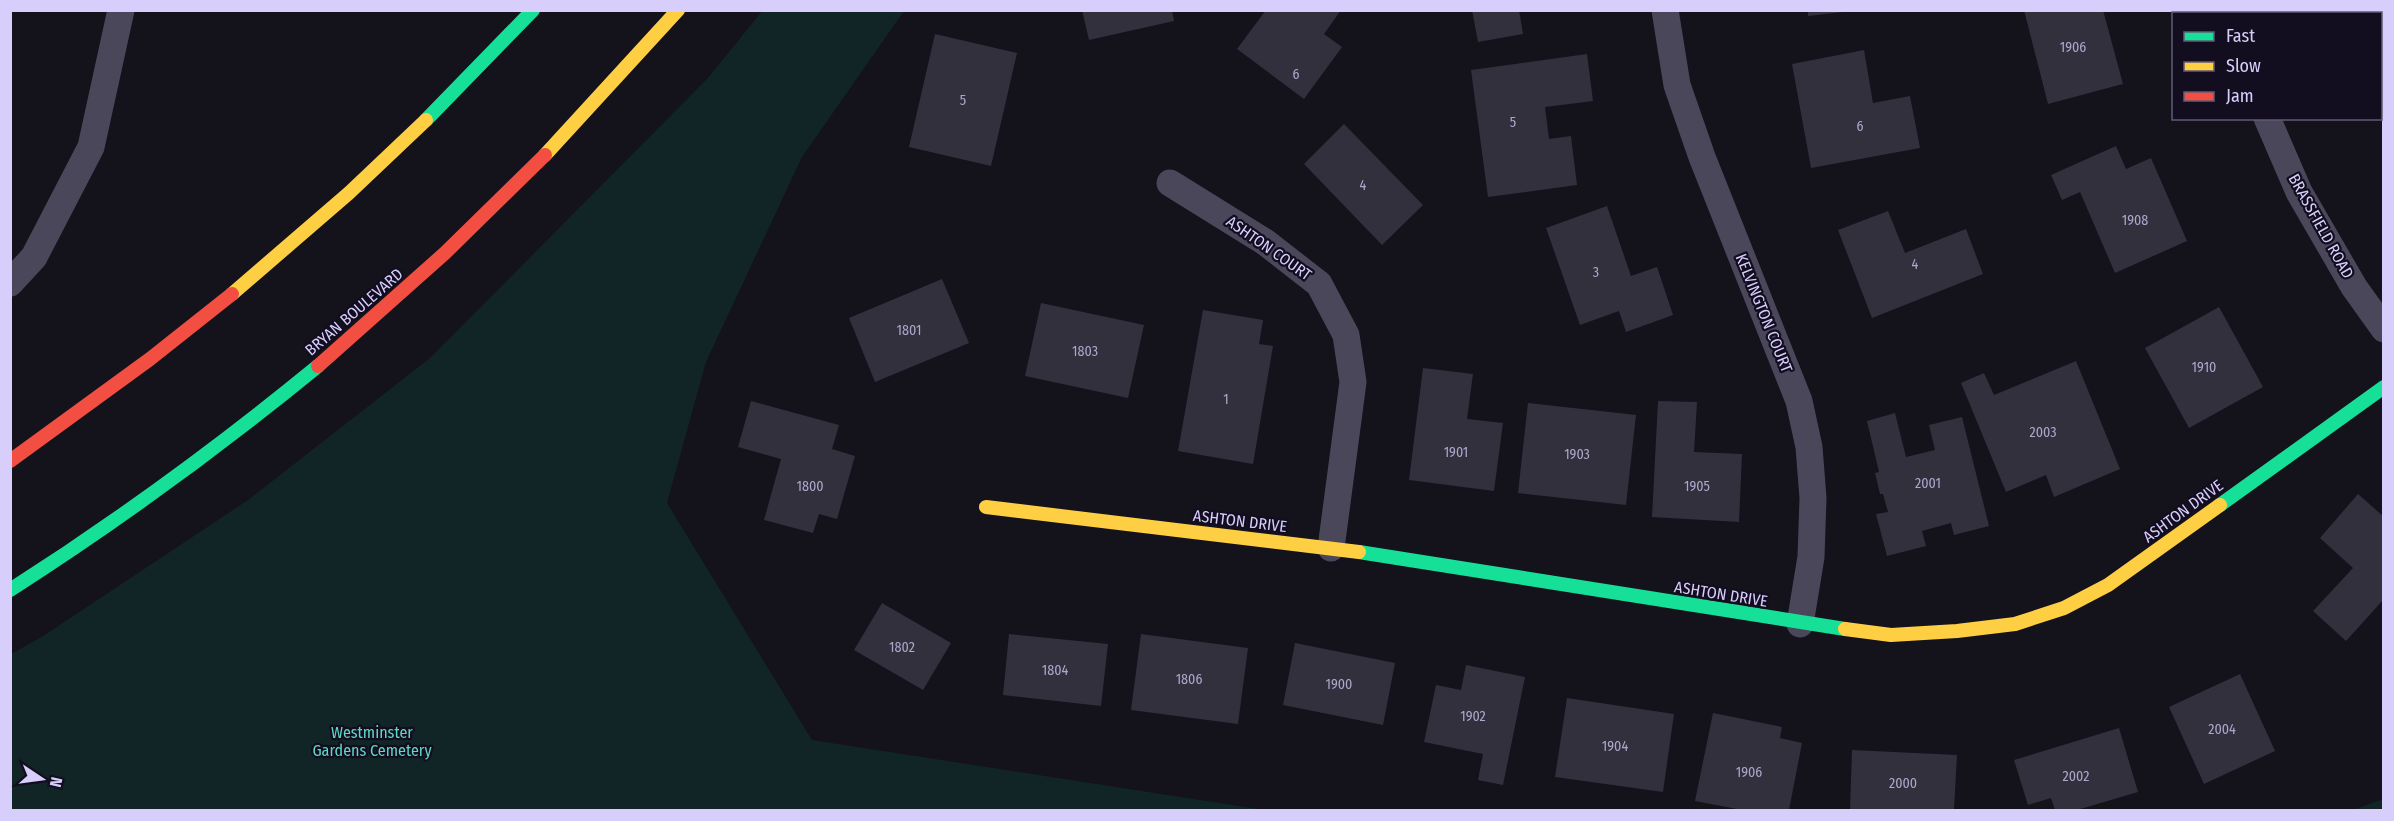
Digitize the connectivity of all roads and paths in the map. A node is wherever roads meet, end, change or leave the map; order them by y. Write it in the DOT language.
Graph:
graph roads {
  1 [pos="121,10"];
  2 [pos="533,10"];
  3 [pos="678,10"];
  4 [pos="1665,10"];
  5 [pos="2268,120"];
  6 [pos="1170,183"];
  7 [pos="10,283"];
  8 [pos="2384,329"];
  9 [pos="2384,387"];
  10 [pos="10,461"];
  11 [pos="986,507"];
  12 [pos="1331,548"];
  13 [pos="10,590"];
  14 [pos="1800,624"];
  1 -- 7 [label="street"];
  2 -- 10 [label="main road"];
  3 -- 13 [label="main road, BRYAN BOULEVARD"];
  4 -- 14 [label="street, KELVINGTON COURT"];
  5 -- 8 [label="street, BRASSFIELD ROAD"];
  6 -- 12 [label="street, ASHTON COURT"];
  9 -- 14 [label="main road, ASHTON DRIVE"];
  11 -- 12 [label="main road, ASHTON DRIVE"];
  12 -- 14 [label="main road, ASHTON DRIVE"];
}
